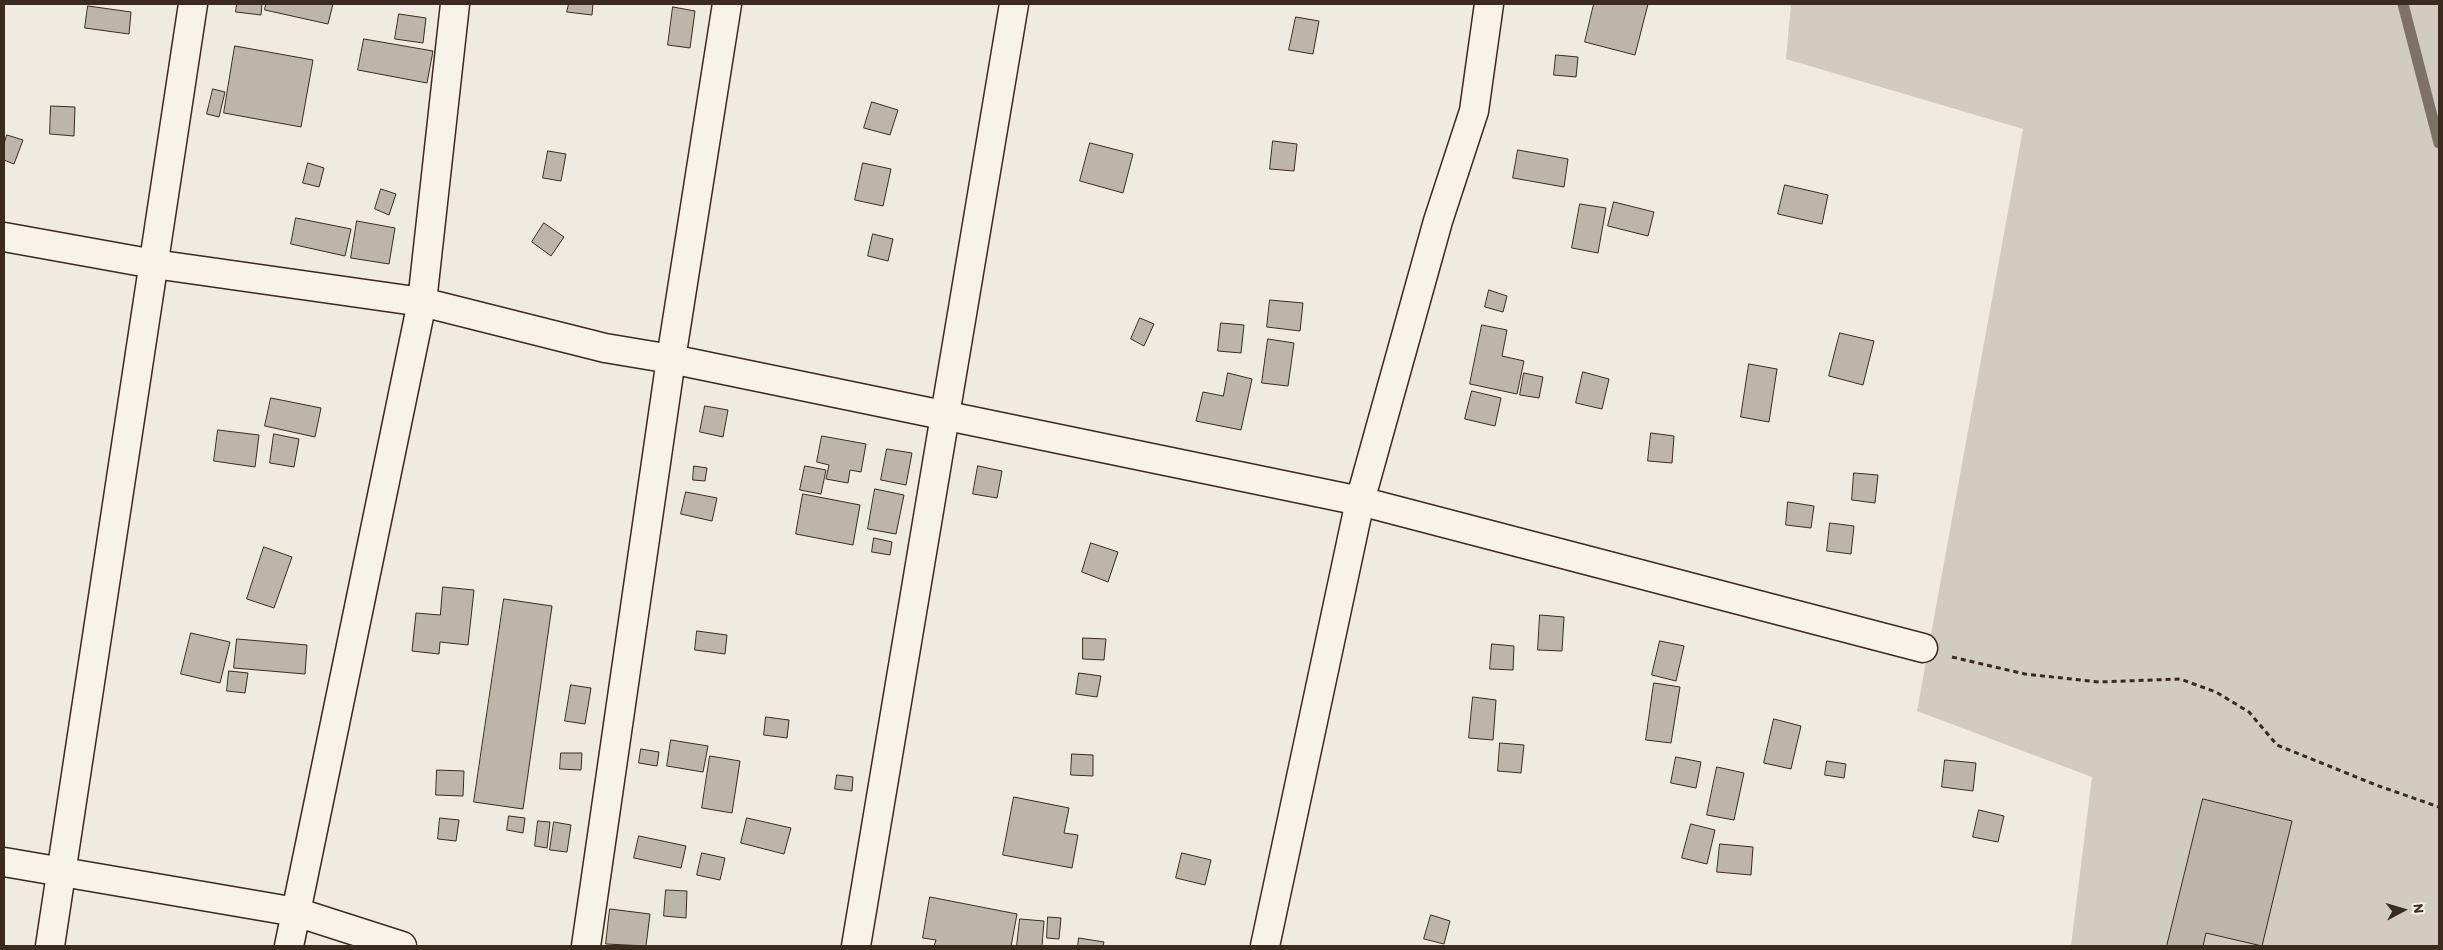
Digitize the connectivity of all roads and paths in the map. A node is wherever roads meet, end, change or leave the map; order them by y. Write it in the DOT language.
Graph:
graph roads {
  1 [pos="193,4"];
  2 [pos="455,4"];
  3 [pos="727,4"];
  4 [pos="1014,4"];
  5 [pos="1489,4"];
  6 [pos="4,237"];
  7 [pos="154,264"];
  8 [pos="422,302"];
  9 [pos="671,359"];
  10 [pos="946,417"];
  11 [pos="1360,502"];
  12 [pos="1923,648"];
  13 [pos="2439,808"];
  14 [pos="4,862"];
  15 [pos="62,872"];
  16 [pos="296,912"];
  17 [pos="50,946"];
  18 [pos="288,946"];
  19 [pos="402,946"];
  20 [pos="586,946"];
  21 [pos="856,946"];
  22 [pos="1265,946"];
  1 -- 7 [label="street"];
  2 -- 8 [label="street"];
  3 -- 9 [label="street"];
  4 -- 10 [label="street"];
  5 -- 11 [label="street"];
  6 -- 7 [label="street"];
  7 -- 8 [label="street"];
  7 -- 15 [label="street"];
  8 -- 9 [label="street"];
  8 -- 16 [label="street"];
  9 -- 10 [label="street"];
  9 -- 20 [label="street"];
  10 -- 11 [label="street"];
  10 -- 21 [label="street"];
  11 -- 12 [label="street"];
  11 -- 22 [label="street"];
  12 -- 13 [label="path"];
  14 -- 15 [label="street"];
  15 -- 16 [label="street"];
  15 -- 17 [label="street"];
  16 -- 18 [label="street"];
  16 -- 19 [label="street"];
}
